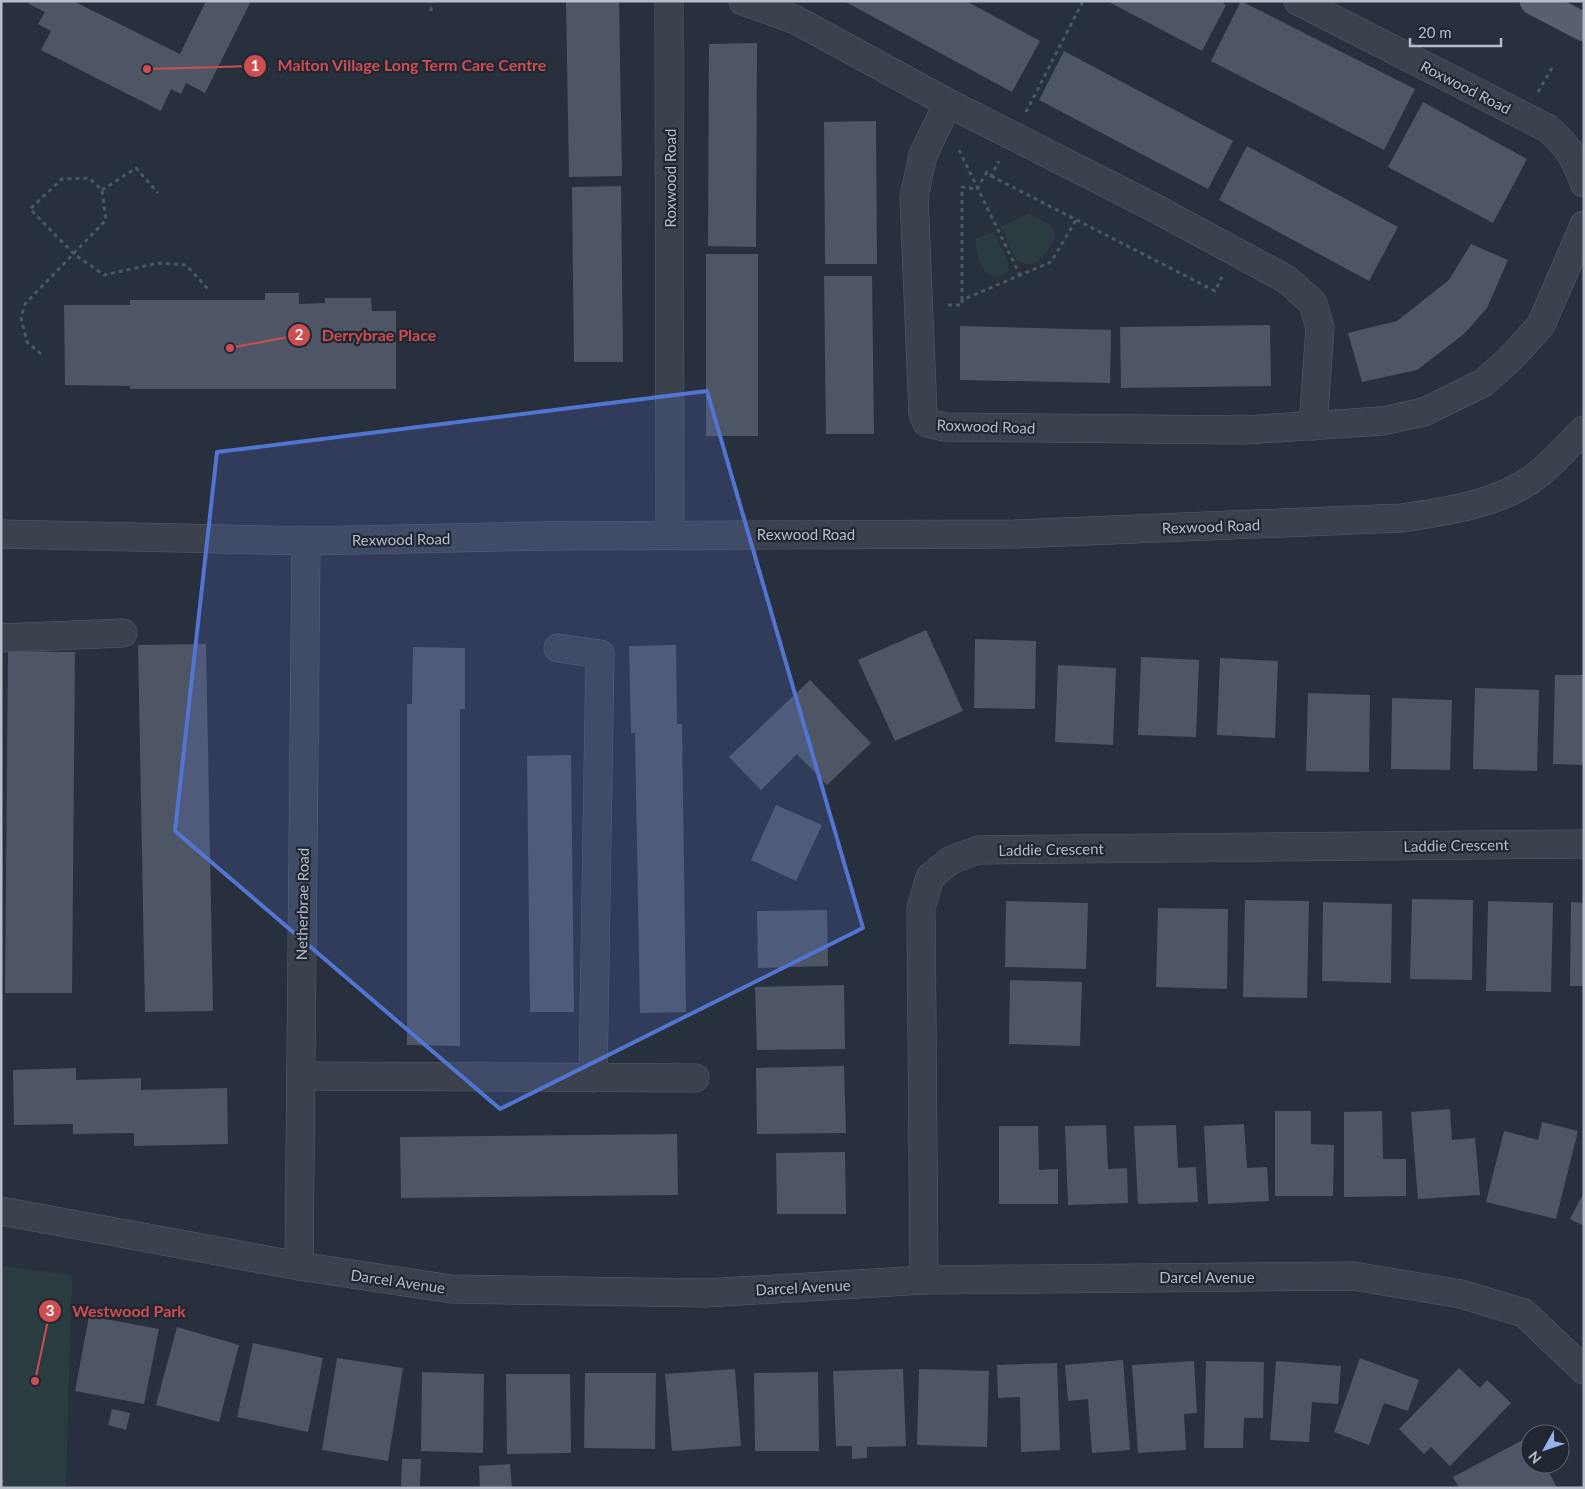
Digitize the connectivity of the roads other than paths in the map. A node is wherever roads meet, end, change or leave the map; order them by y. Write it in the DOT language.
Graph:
graph roads {
  1 [pos="669,1"];
  2 [pos="743,1"];
  3 [pos="1298,1"];
  4 [pos="1534,1"];
  5 [pos="1584,27"];
  6 [pos="945,109"];
  7 [pos="1584,183"];
  8 [pos="1584,225"];
  9 [pos="1312,426"];
  10 [pos="1584,430"];
  11 [pos="1,534"];
  12 [pos="670,535"];
  13 [pos="306,541"];
  14 [pos="123,633"];
  15 [pos="1,638"];
  16 [pos="558,648"];
  17 [pos="1584,844"];
  18 [pos="301,1076"];
  19 [pos="593,1078"];
  20 [pos="696,1078"];
  21 [pos="1,1211"];
  22 [pos="299,1266"];
  23 [pos="924,1280"];
  24 [pos="1584,1370"];
  1 -- 12 [label="street, Roxwood Road"];
  2 -- 6 [label="street"];
  3 -- 7 [label="street, Roxwood Road"];
  4 -- 5 [label="main road"];
  6 -- 9 [label="street"];
  6 -- 9 [label="street, Roxwood Road"];
  8 -- 9 [label="street, Roxwood Road"];
  10 -- 12 [label="street, Rexwood Road"];
  11 -- 13 [label="street, Rexwood Road"];
  12 -- 13 [label="street, Rexwood Road"];
  13 -- 18 [label="street, Netherbrae Road"];
  14 -- 15 [label="street"];
  16 -- 19 [label="street"];
  17 -- 23 [label="street, Laddie Crescent"];
  18 -- 19 [label="street"];
  18 -- 22 [label="street, Netherbrae Road"];
  19 -- 20 [label="street"];
  21 -- 22 [label="street, Darcel Avenue"];
  22 -- 23 [label="street, Darcel Avenue"];
  23 -- 24 [label="street, Darcel Avenue"];
}
